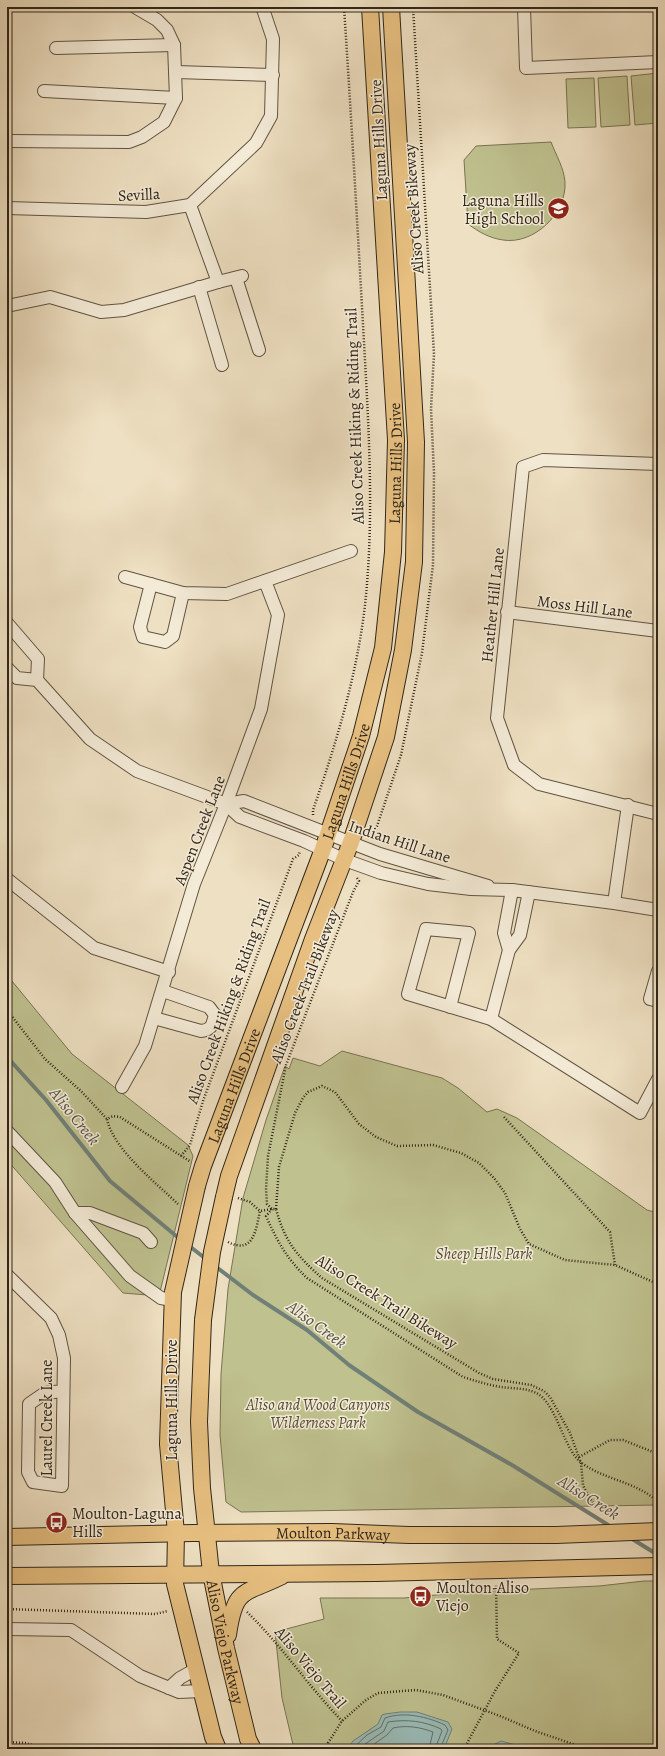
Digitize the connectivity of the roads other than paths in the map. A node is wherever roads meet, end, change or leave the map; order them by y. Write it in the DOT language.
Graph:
graph roads {
  1 [pos="135,7"];
  2 [pos="261,7"];
  3 [pos="370,7"];
  4 [pos="391,7"];
  5 [pos="524,7"];
  6 [pos="174,45"];
  7 [pos="56,48"];
  8 [pos="658,62"];
  9 [pos="176,72"];
  10 [pos="273,75"];
  11 [pos="44,91"];
  12 [pos="176,98"];
  13 [pos="7,141"];
  14 [pos="190,205"];
  15 [pos="7,208"];
  16 [pos="218,282"];
  17 [pos="199,287"];
  18 [pos="7,306"];
  19 [pos="259,350"];
  20 [pos="222,365"];
  21 [pos="658,464"];
  22 [pos="351,551"];
  23 [pos="125,577"];
  24 [pos="265,580"];
  25 [pos="151,584"];
  26 [pos="183,593"];
  27 [pos="507,612"];
  28 [pos="7,622"];
  29 [pos="658,631"];
  30 [pos="7,668"];
  31 [pos="37,680"];
  32 [pos="226,804"];
  33 [pos="628,805"];
  34 [pos="658,814"];
  35 [pos="328,834"];
  36 [pos="351,842"];
  37 [pos="323,849"];
  38 [pos="345,860"];
  39 [pos="7,879"];
  40 [pos="497,889"];
  41 [pos="512,890"];
  42 [pos="529,892"];
  43 [pos="614,903"];
  44 [pos="658,910"];
  45 [pos="509,950"];
  46 [pos="658,971"];
  47 [pos="169,972"];
  48 [pos="163,991"];
  49 [pos="658,1001"];
  50 [pos="450,1008"];
  51 [pos="154,1018"];
  52 [pos="491,1019"];
  53 [pos="658,1079"];
  54 [pos="122,1087"];
  55 [pos="7,1131"];
  56 [pos="76,1214"];
  57 [pos="151,1242"];
  58 [pos="7,1275"];
  59 [pos="173,1296"];
  60 [pos="63,1391"];
  61 [pos="658,1531"];
  62 [pos="176,1533"];
  63 [pos="206,1533"];
  64 [pos="7,1537"];
  65 [pos="658,1566"];
  66 [pos="211,1573"];
  67 [pos="174,1574"];
  68 [pos="286,1574"];
  69 [pos="7,1576"];
  70 [pos="7,1628"];
  71 [pos="226,1648"];
  72 [pos="196,1669"];
  73 [pos="169,1688"];
  74 [pos="202,1691"];
  75 [pos="218,1749"];
  76 [pos="253,1749"];
  1 -- 6 [label="street"];
  2 -- 10 [label="street"];
  3 -- 35 [label="main road, Laguna Hills Drive"];
  4 -- 36 [label="main road, Laguna Hills Drive"];
  5 -- 8 [label="street"];
  6 -- 7 [label="street"];
  6 -- 9 [label="street"];
  9 -- 10 [label="street"];
  9 -- 12 [label="street"];
  10 -- 14 [label="street"];
  11 -- 12 [label="street"];
  12 -- 13 [label="street"];
  14 -- 15 [label="street, Sevilla"];
  14 -- 16 [label="street"];
  16 -- 17 [label="street"];
  16 -- 19 [label="street"];
  17 -- 18 [label="street"];
  17 -- 20 [label="street"];
  21 -- 27 [label="street, Heather Hill Lane"];
  22 -- 24 [label="street"];
  23 -- 25 [label="street"];
  24 -- 26 [label="street"];
  24 -- 32 [label="street, Aspen Creek Lane"];
  25 -- 26 [label="street"];
  25 -- 26 [label="street"];
  27 -- 29 [label="street, Moss Hill Lane"];
  27 -- 33 [label="street, Heather Hill Lane"];
  28 -- 31 [label="street"];
  30 -- 31 [label="street"];
  31 -- 32 [label="street, Indian Hill Lane"];
  32 -- 35 [label="street, Indian Hill Lane"];
  32 -- 37 [label="street, Indian Hill Lane"];
  32 -- 47 [label="street, Aspen Creek Lane"];
  33 -- 34 [label="street"];
  33 -- 43 [label="street"];
  35 -- 36 [label="street, Indian Hill Lane"];
  35 -- 37 [label="main road, Laguna Hills Drive"];
  36 -- 38 [label="main road, Laguna Hills Drive"];
  36 -- 40 [label="street, Indian Hill Lane"];
  37 -- 38 [label="street, Indian Hill Lane"];
  37 -- 59 [label="main road, Laguna Hills Drive, bridge"];
  38 -- 40 [label="street, Indian Hill Lane"];
  38 -- 63 [label="main road, Laguna Hills Drive, bridge"];
  39 -- 47 [label="street"];
  40 -- 41 [label="street, Indian Hill Lane"];
  41 -- 42 [label="street, Indian Hill Lane"];
  41 -- 45 [label="street"];
  42 -- 43 [label="street, Indian Hill Lane"];
  42 -- 45 [label="street"];
  43 -- 44 [label="street, Indian Hill Lane"];
  45 -- 52 [label="street"];
  46 -- 49 [label="street"];
  47 -- 48 [label="street, Aspen Creek Lane"];
  48 -- 51 [label="street, Aspen Creek Lane"];
  48 -- 51 [label="street"];
  50 -- 50 [label="street"];
  50 -- 52 [label="street"];
  51 -- 54 [label="street, Aspen Creek Lane"];
  52 -- 53 [label="street"];
  55 -- 56 [label="street"];
  56 -- 57 [label="street"];
  56 -- 59 [label="street"];
  58 -- 60 [label="street, Laurel Creek Lane"];
  59 -- 62 [label="main road, Laguna Hills Drive"];
  60 -- 60 [label="street, Laurel Creek Lane"];
  61 -- 63 [label="main road, Moulton Parkway, bridge"];
  62 -- 63 [label="main road, Moulton Parkway"];
  62 -- 64 [label="main road, Moulton Parkway"];
  62 -- 67 [label="main road"];
  63 -- 66 [label="main road, Aliso Viejo Parkway"];
  65 -- 68 [label="main road"];
  66 -- 67 [label="main road"];
  66 -- 68 [label="main road"];
  66 -- 71 [label="main road, Aliso Viejo Parkway"];
  67 -- 69 [label="main road"];
  67 -- 72 [label="main road"];
  68 -- 71 [label="main road"];
  70 -- 73 [label="street"];
  71 -- 76 [label="main road, Aliso Viejo Parkway"];
  72 -- 73 [label="street"];
  72 -- 74 [label="main road"];
  73 -- 74 [label="street"];
  74 -- 75 [label="main road"];
}
